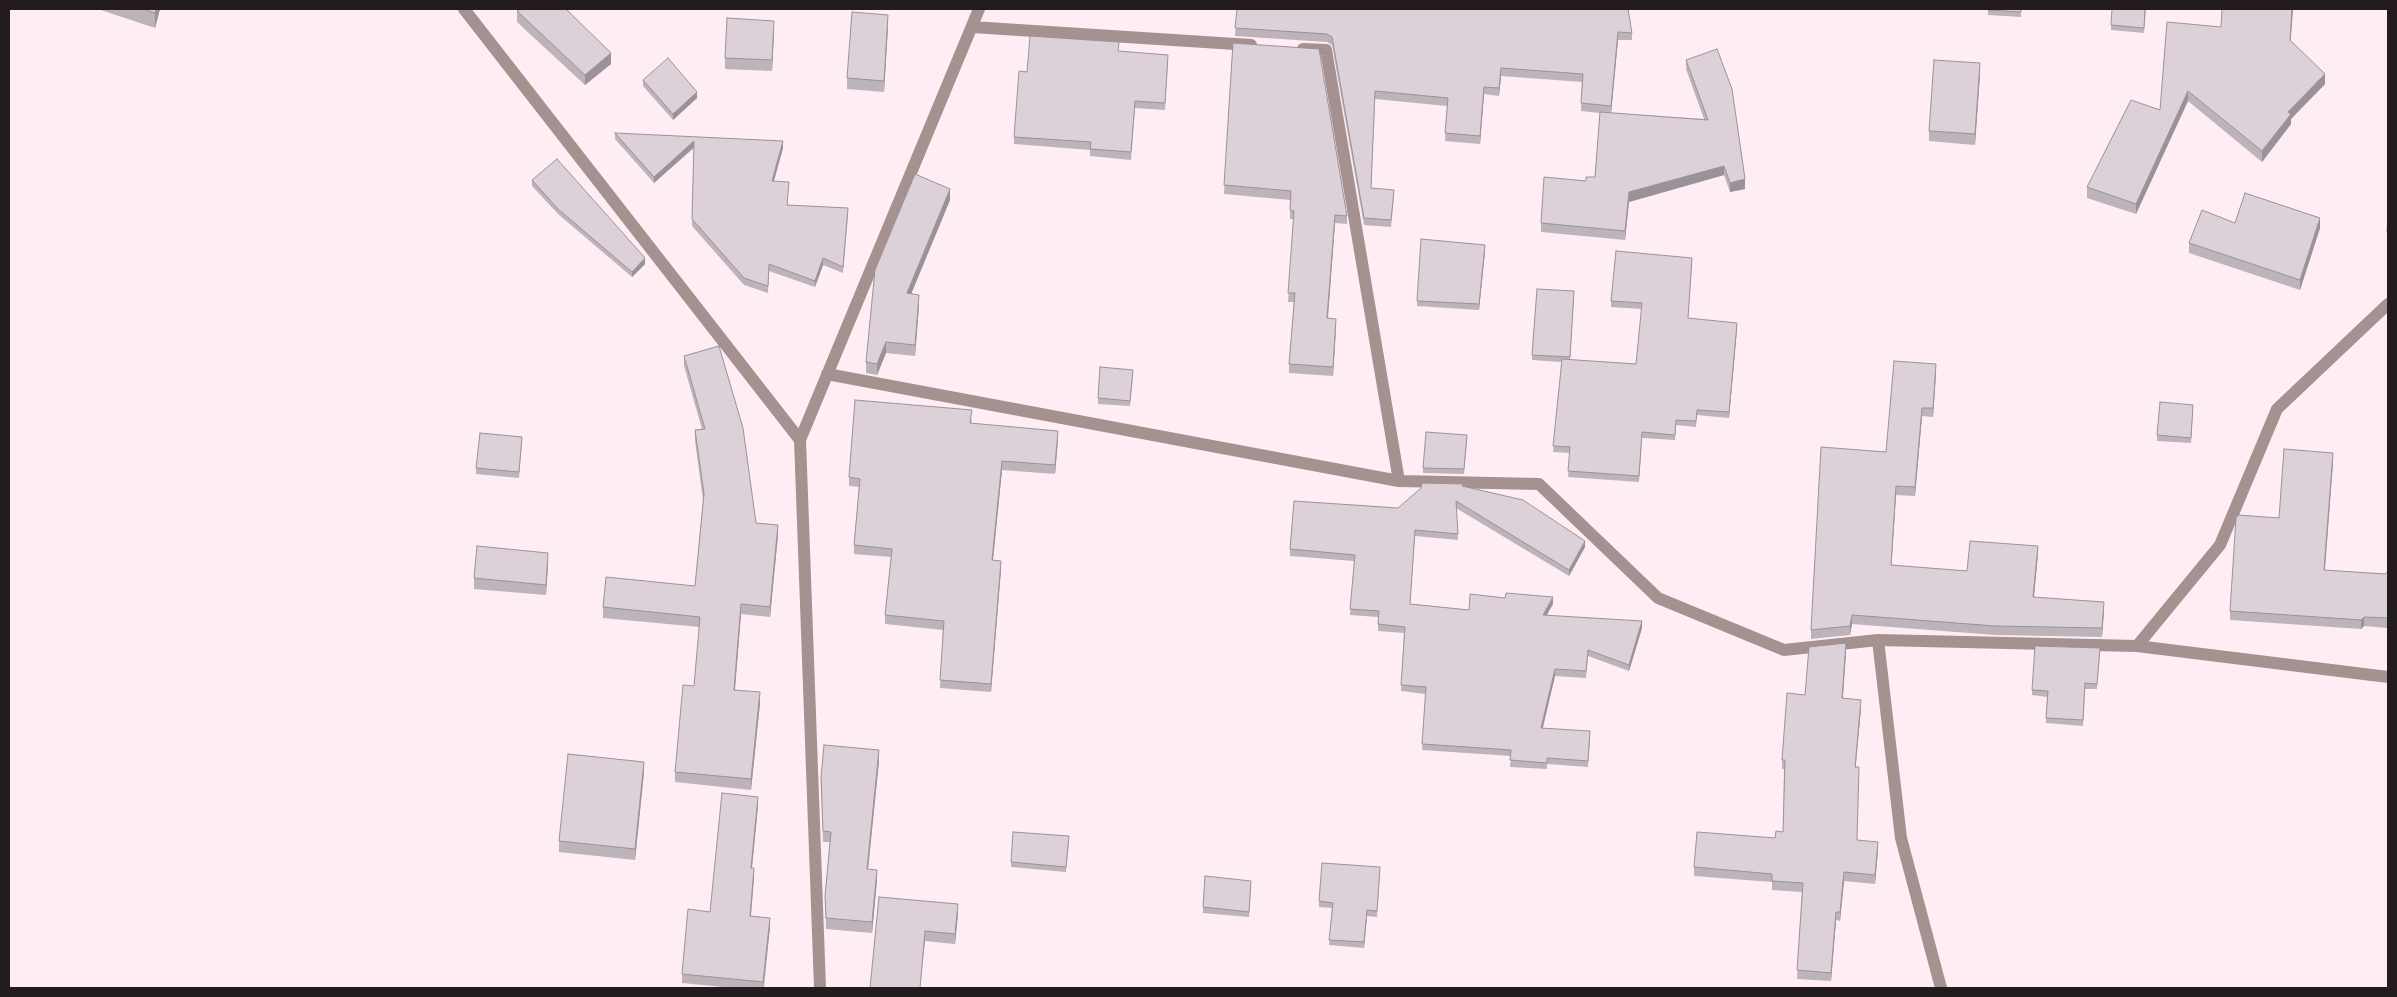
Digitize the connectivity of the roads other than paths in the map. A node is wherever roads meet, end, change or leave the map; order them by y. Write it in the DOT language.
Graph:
graph roads {
  1 [pos="464,9"];
  2 [pos="979,9"];
  3 [pos="972,27"];
  4 [pos="1267,46"];
  5 [pos="1287,48"];
  6 [pos="2388,304"];
  7 [pos="827,374"];
  8 [pos="800,440"];
  9 [pos="1398,481"];
  10 [pos="1878,640"];
  11 [pos="2137,646"];
  12 [pos="2388,677"];
  13 [pos="820,988"];
  14 [pos="1941,988"];
  1 -- 8 [label="street"];
  2 -- 3 [label="street"];
  3 -- 4 [label="street"];
  3 -- 7 [label="street"];
  5 -- 9 [label="street"];
  6 -- 11 [label="street"];
  7 -- 8 [label="street"];
  7 -- 9 [label="street"];
  8 -- 13 [label="street"];
  9 -- 10 [label="street"];
  10 -- 11 [label="street"];
  10 -- 14 [label="street"];
  11 -- 12 [label="street"];
}
